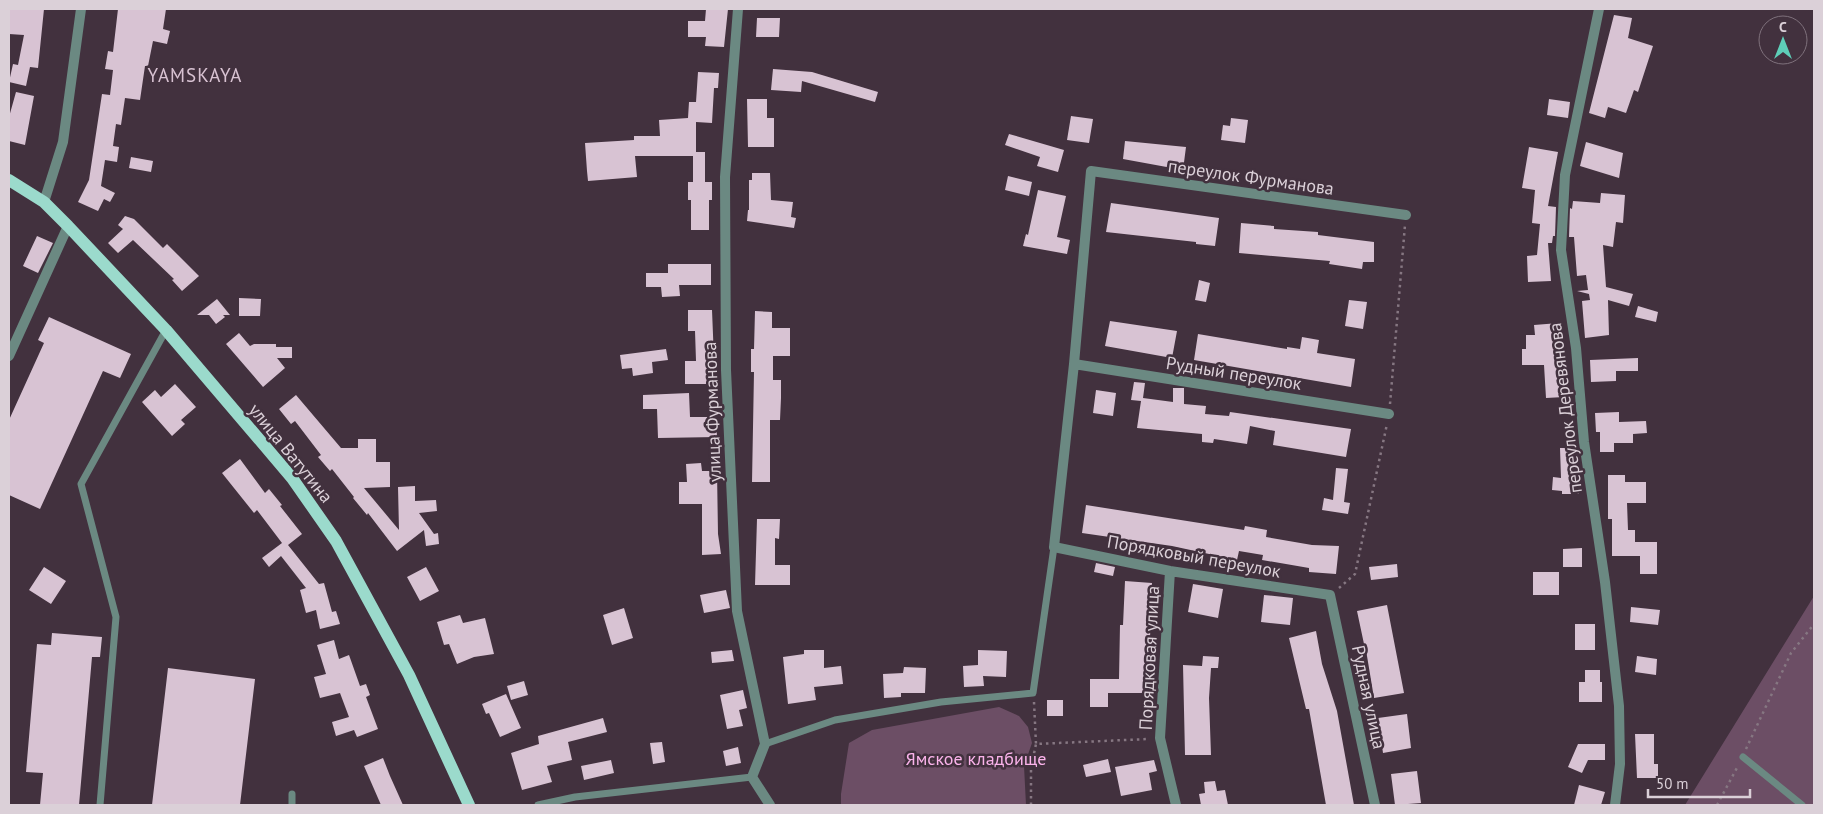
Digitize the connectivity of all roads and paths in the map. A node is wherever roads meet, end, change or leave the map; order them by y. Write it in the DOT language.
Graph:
graph roads {
  1 [pos="81,9"];
  2 [pos="738,9"];
  3 [pos="1599,9"];
  4 [pos="9,180"];
  5 [pos="44,202"];
  6 [pos="1406,215"];
  7 [pos="68,226"];
  8 [pos="166,330"];
  9 [pos="9,356"];
  10 [pos="1074,364"];
  11 [pos="1389,414"];
  12 [pos="1054,547"];
  13 [pos="1170,571"];
  14 [pos="1330,595"];
  15 [pos="1814,624"];
  16 [pos="1033,693"];
  17 [pos="1160,738"];
  18 [pos="765,744"];
  19 [pos="1036,744"];
  20 [pos="1743,757"];
  21 [pos="752,777"];
  22 [pos="292,794"];
  23 [pos="100,805"];
  24 [pos="292,805"];
  25 [pos="469,805"];
  26 [pos="538,805"];
  27 [pos="770,805"];
  28 [pos="1031,805"];
  29 [pos="1176,805"];
  30 [pos="1375,805"];
  31 [pos="1615,805"];
  32 [pos="1718,805"];
  33 [pos="1802,805"];
  1 -- 5 [label="street"];
  2 -- 18 [label="street, улица Фурманова"];
  3 -- 31 [label="street, переулок Деревянова"];
  4 -- 5 [label="main road, улица Ватутина"];
  5 -- 7 [label="main road, улица Ватутина"];
  6 -- 10 [label="street, переулок Фурманова"];
  6 -- 11 [label="path"];
  7 -- 8 [label="main road, улица Ватутина"];
  7 -- 9 [label="street"];
  8 -- 23 [label="lane"];
  8 -- 25 [label="main road, улица Ватутина"];
  10 -- 11 [label="street, Рудный переулок"];
  10 -- 12 [label="street"];
  11 -- 14 [label="path"];
  12 -- 13 [label="street, Порядковый переулок"];
  12 -- 16 [label="lane"];
  13 -- 14 [label="street, Порядковый переулок"];
  13 -- 17 [label="street, Порядковая улица"];
  14 -- 30 [label="street, Рудная улица"];
  15 -- 20 [label="path"];
  16 -- 18 [label="lane"];
  16 -- 19 [label="path"];
  17 -- 19 [label="path"];
  17 -- 29 [label="street, Порядковая улица"];
  18 -- 21 [label="street"];
  19 -- 28 [label="path"];
  20 -- 32 [label="path"];
  20 -- 33 [label="lane"];
  21 -- 26 [label="lane"];
  21 -- 27 [label="street"];
  22 -- 24 [label="lane"];
}
